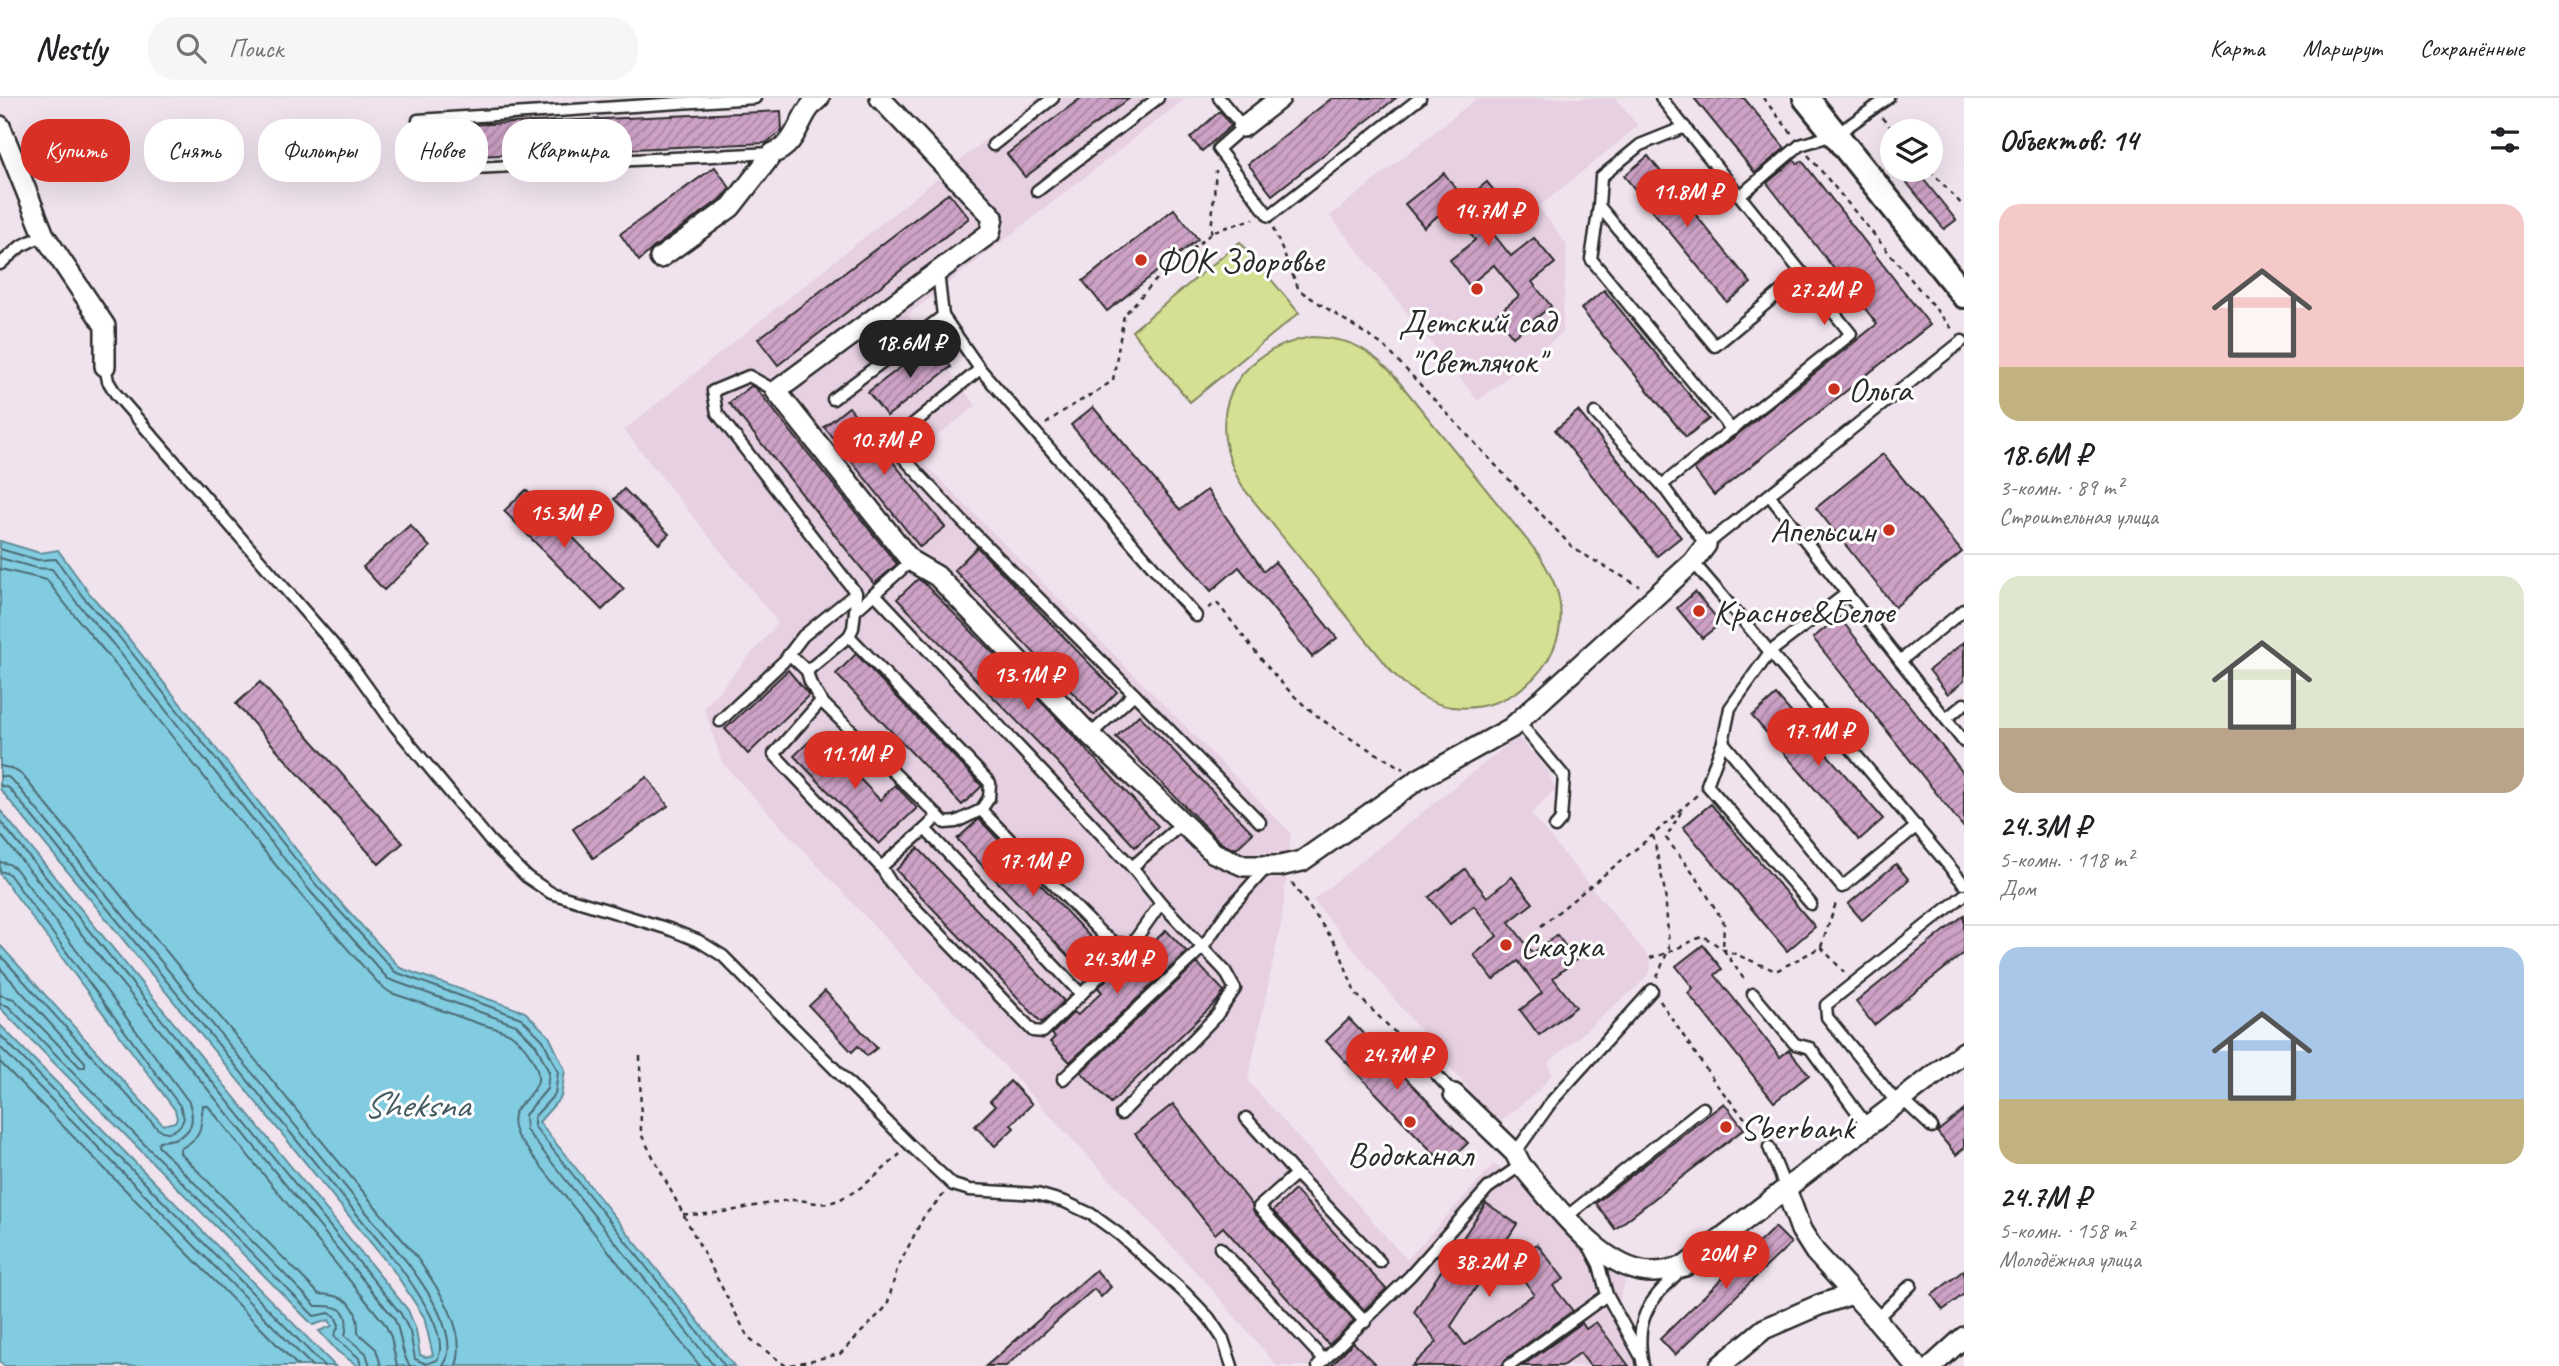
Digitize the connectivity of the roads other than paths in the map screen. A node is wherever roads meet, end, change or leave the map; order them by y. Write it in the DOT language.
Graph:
graph roads {
  1 [pos="755,98"];
  2 [pos="819,98"];
  3 [pos="880,98"];
  4 [pos="1053,98"];
  5 [pos="1158,98"];
  6 [pos="1219,98"];
  7 [pos="1280,98"];
  8 [pos="1420,98"];
  9 [pos="1661,98"];
  10 [pos="1806,98"];
  11 [pos="1888,98"];
  12 [pos="433,119"];
  13 [pos="0,126"];
  14 [pos="1243,127"];
  15 [pos="1685,127"];
  16 [pos="1837,134"];
  17 [pos="993,145"];
  18 [pos="773,153"];
  19 [pos="488,168"];
  20 [pos="1037,191"];
  21 [pos="1739,193"];
  22 [pos="1599,206"];
  23 [pos="44,234"];
  24 [pos="660,258"];
  25 [pos="0,264"];
  26 [pos="938,271"];
  27 [pos="1803,273"];
  28 [pos="1964,295"];
  29 [pos="943,316"];
  30 [pos="1962,341"];
  31 [pos="105,366"];
  32 [pos="980,369"];
  33 [pos="776,391"];
  34 [pos="833,399"];
  35 [pos="1595,413"];
  36 [pos="1731,430"];
  37 [pos="1662,485"];
  38 [pos="1770,496"];
  39 [pos="1706,545"];
  40 [pos="911,561"];
  41 [pos="1693,562"];
  42 [pos="856,593"];
  43 [pos="875,594"];
  44 [pos="1846,594"];
  45 [pos="1964,610"];
  46 [pos="855,611"];
  47 [pos="1196,616"];
  48 [pos="849,636"];
  49 [pos="1770,652"];
  50 [pos="789,654"];
  51 [pos="1900,661"];
  52 [pos="807,671"];
  53 [pos="1134,694"];
  54 [pos="821,701"];
  55 [pos="1964,704"];
  56 [pos="1946,719"];
  57 [pos="720,721"];
  58 [pos="1518,721"];
  59 [pos="1090,735"];
  60 [pos="1964,742"];
  61 [pos="1723,743"];
  62 [pos="981,810"];
  63 [pos="938,816"];
  64 [pos="1184,822"];
  65 [pos="1260,822"];
  66 [pos="1917,826"];
  67 [pos="1555,827"];
  68 [pos="925,829"];
  69 [pos="1274,866"];
  70 [pos="881,867"];
  71 [pos="1132,867"];
  72 [pos="1964,884"];
  73 [pos="1964,895"];
  74 [pos="1161,903"];
  75 [pos="1811,904"];
  76 [pos="1132,944"];
  77 [pos="1202,947"];
  78 [pos="1652,990"];
  79 [pos="1081,994"];
  80 [pos="1754,994"];
  81 [pos="1964,1052"];
  82 [pos="1424,1061"];
  83 [pos="1063,1079"];
  84 [pos="1454,1094"];
  85 [pos="1900,1102"];
  86 [pos="1703,1108"];
  87 [pos="1121,1114"];
  88 [pos="1246,1118"];
  89 [pos="1868,1126"];
  90 [pos="1932,1127"];
  91 [pos="1769,1147"];
  92 [pos="1518,1159"];
  93 [pos="1296,1174"];
  94 [pos="1787,1189"];
  95 [pos="1566,1217"];
  96 [pos="1585,1236"];
  97 [pos="1220,1248"];
  98 [pos="1380,1262"];
  99 [pos="1685,1266"];
  100 [pos="1911,1285"];
  101 [pos="1852,1294"];
  102 [pos="1607,1295"];
  103 [pos="1876,1319"];
  104 [pos="1365,1322"];
  105 [pos="1964,1337"];
  106 [pos="1642,1362"];
  107 [pos="1321,1363"];
  108 [pos="1232,1366"];
  109 [pos="1509,1366"];
  110 [pos="1720,1366"];
  111 [pos="1916,1366"];
  112 [pos="1932,1366"];
  1 -- 12 [label="lane"];
  2 -- 18 [label="street"];
  3 -- 26 [label="street"];
  4 -- 17 [label="lane"];
  5 -- 20 [label="lane"];
  6 -- 14 [label="lane"];
  7 -- 14 [label="street"];
  8 -- 14 [label="lane"];
  9 -- 15 [label="lane"];
  10 -- 16 [label="street"];
  11 -- 16 [label="lane"];
  13 -- 23 [label="street"];
  15 -- 21 [label="lane"];
  15 -- 22 [label="lane"];
  16 -- 21 [label="lane"];
  16 -- 28 [label="street"];
  18 -- 19 [label="lane"];
  18 -- 24 [label="street"];
  21 -- 27 [label="lane"];
  22 -- 27 [label="lane"];
  22 -- 36 [label="lane"];
  23 -- 25 [label="lane"];
  23 -- 31 [label="street"];
  26 -- 29 [label="lane"];
  26 -- 33 [label="street"];
  27 -- 36 [label="lane"];
  29 -- 32 [label="lane"];
  29 -- 34 [label="lane"];
  30 -- 38 [label="lane"];
  31 -- 108 [label="lane"];
  32 -- 47 [label="lane"];
  32 -- 53 [label="lane"];
  33 -- 40 [label="street"];
  33 -- 42 [label="lane"];
  35 -- 37 [label="lane"];
  36 -- 37 [label="lane"];
  37 -- 39 [label="lane"];
  38 -- 39 [label="lane"];
  38 -- 44 [label="lane"];
  39 -- 41 [label="street"];
  40 -- 43 [label="lane"];
  40 -- 59 [label="street"];
  41 -- 49 [label="lane"];
  41 -- 58 [label="street"];
  42 -- 46 [label="lane"];
  42 -- 50 [label="lane"];
  43 -- 46 [label="lane"];
  43 -- 71 [label="lane"];
  44 -- 49 [label="lane"];
  44 -- 51 [label="lane"];
  45 -- 51 [label="lane"];
  46 -- 48 [label="lane"];
  48 -- 52 [label="lane"];
  48 -- 62 [label="lane"];
  49 -- 61 [label="lane"];
  49 -- 66 [label="lane"];
  50 -- 52 [label="lane"];
  50 -- 57 [label="lane"];
  51 -- 56 [label="lane"];
  52 -- 54 [label="lane"];
  53 -- 59 [label="lane"];
  53 -- 65 [label="lane"];
  54 -- 63 [label="lane"];
  54 -- 70 [label="lane"];
  55 -- 56 [label="lane"];
  56 -- 60 [label="lane"];
  58 -- 67 [label="lane"];
  58 -- 69 [label="street"];
  59 -- 64 [label="street"];
  61 -- 66 [label="lane"];
  61 -- 75 [label="lane"];
  62 -- 63 [label="lane"];
  62 -- 76 [label="lane"];
  63 -- 68 [label="lane"];
  64 -- 69 [label="street"];
  64 -- 71 [label="lane"];
  66 -- 72 [label="lane"];
  68 -- 70 [label="lane"];
  68 -- 79 [label="lane"];
  69 -- 77 [label="lane"];
  70 -- 79 [label="lane"];
  71 -- 74 [label="lane"];
  73 -- 85 [label="lane"];
  74 -- 76 [label="lane"];
  74 -- 77 [label="lane"];
  76 -- 79 [label="lane"];
  77 -- 83 [label="lane"];
  77 -- 87 [label="lane"];
  78 -- 92 [label="lane"];
  80 -- 89 [label="lane"];
  81 -- 85 [label="street"];
  82 -- 84 [label="lane"];
  84 -- 92 [label="street"];
  85 -- 89 [label="street"];
  85 -- 90 [label="lane"];
  86 -- 95 [label="lane"];
  88 -- 93 [label="lane"];
  89 -- 94 [label="street"];
  91 -- 94 [label="lane"];
  92 -- 95 [label="street"];
  92 -- 104 [label="lane"];
  93 -- 98 [label="lane"];
  93 -- 104 [label="lane"];
  94 -- 99 [label="street"];
  94 -- 101 [label="street"];
  95 -- 96 [label="street"];
  96 -- 99 [label="street"];
  96 -- 102 [label="lane"];
  97 -- 107 [label="lane"];
  99 -- 106 [label="lane"];
  100 -- 103 [label="lane"];
  101 -- 103 [label="street"];
  101 -- 110 [label="street"];
  102 -- 106 [label="lane"];
  102 -- 109 [label="lane"];
  103 -- 111 [label="street"];
  104 -- 107 [label="lane"];
  105 -- 112 [label="street"];
}
